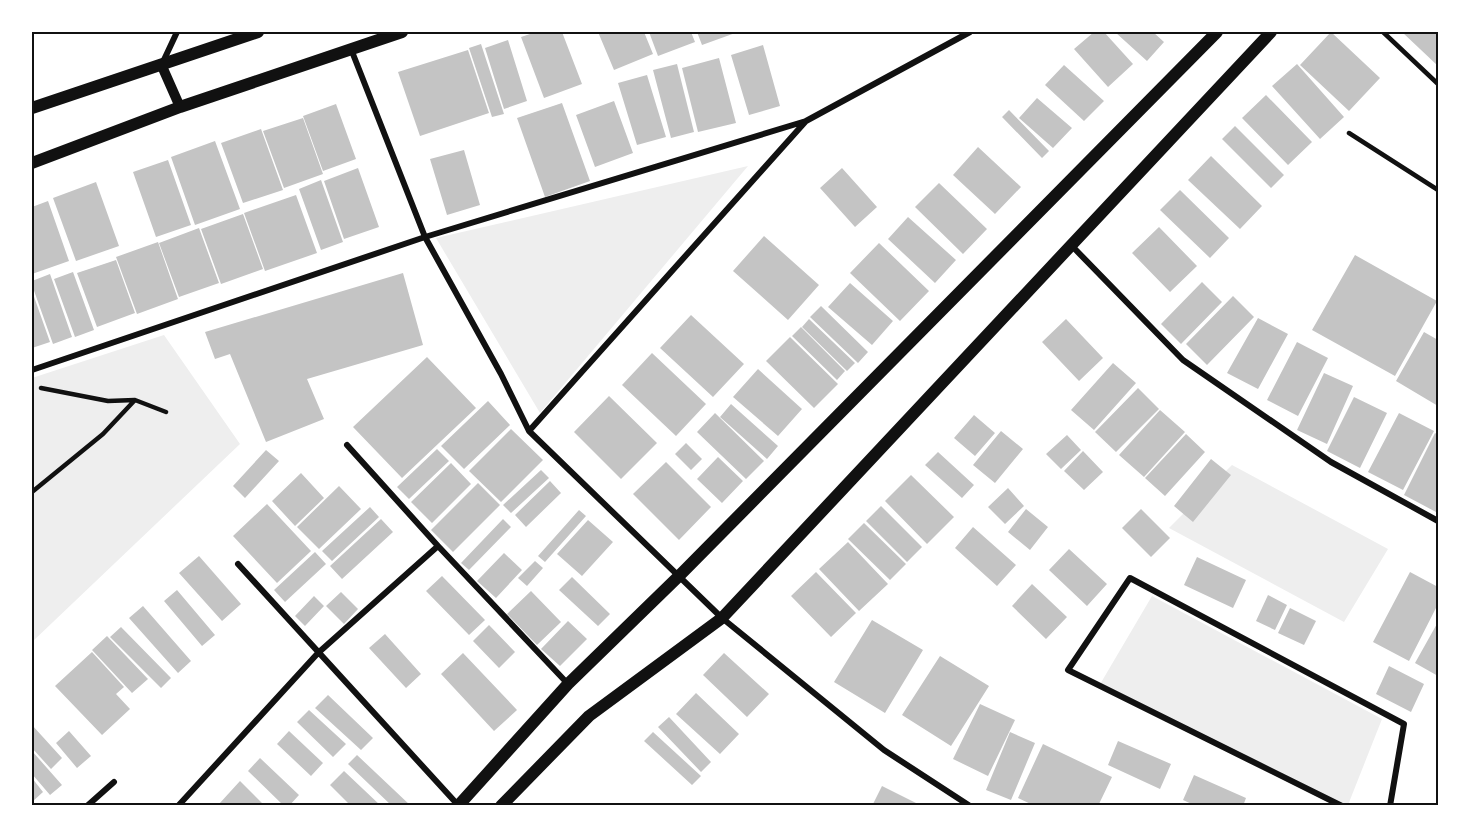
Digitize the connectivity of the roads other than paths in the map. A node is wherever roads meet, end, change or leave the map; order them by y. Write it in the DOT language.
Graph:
graph roads {
  1 [pos="177,32"];
  2 [pos="258,32"];
  3 [pos="402,32"];
  4 [pos="970,32"];
  5 [pos="1216,32"];
  6 [pos="1271,32"];
  7 [pos="1383,32"];
  8 [pos="350,49"];
  9 [pos="161,64"];
  10 [pos="1438,84"];
  11 [pos="180,107"];
  12 [pos="32,108"];
  13 [pos="806,121"];
  14 [pos="1349,133"];
  15 [pos="32,163"];
  16 [pos="1438,190"];
  17 [pos="424,237"];
  18 [pos="1071,244"];
  19 [pos="32,370"];
  20 [pos="41,388"];
  21 [pos="135,400"];
  22 [pos="166,412"];
  23 [pos="529,431"];
  24 [pos="347,445"];
  25 [pos="32,492"];
  26 [pos="1438,520"];
  27 [pos="438,546"];
  28 [pos="238,564"];
  29 [pos="679,576"];
  30 [pos="722,618"];
  31 [pos="318,653"];
  32 [pos="568,684"];
  33 [pos="114,782"];
  34 [pos="458,805"];
  35 [pos="87,806"];
  36 [pos="178,806"];
  37 [pos="501,806"];
  38 [pos="970,806"];
  39 [pos="1342,806"];
  40 [pos="1390,806"];
  1 -- 9 [label="street"];
  2 -- 9 [label="main road"];
  3 -- 8 [label="main road"];
  4 -- 13 [label="street"];
  5 -- 29 [label="main road"];
  6 -- 18 [label="main road"];
  7 -- 10 [label="lane"];
  8 -- 11 [label="main road"];
  8 -- 17 [label="street"];
  9 -- 11 [label="street"];
  9 -- 12 [label="main road"];
  11 -- 15 [label="main road"];
  13 -- 17 [label="street"];
  13 -- 23 [label="street"];
  14 -- 16 [label="lane"];
  17 -- 19 [label="street"];
  17 -- 23 [label="street"];
  18 -- 26 [label="street"];
  18 -- 30 [label="main road"];
  20 -- 21 [label="lane"];
  21 -- 22 [label="lane"];
  21 -- 25 [label="lane"];
  23 -- 29 [label="street"];
  24 -- 27 [label="street"];
  27 -- 31 [label="street"];
  27 -- 32 [label="street"];
  28 -- 31 [label="street"];
  29 -- 30 [label="street"];
  29 -- 32 [label="main road"];
  30 -- 37 [label="main road"];
  30 -- 38 [label="street"];
  31 -- 34 [label="street"];
  31 -- 36 [label="street"];
  32 -- 34 [label="main road"];
  33 -- 35 [label="street"];
  39 -- 40 [label="street"];
}
